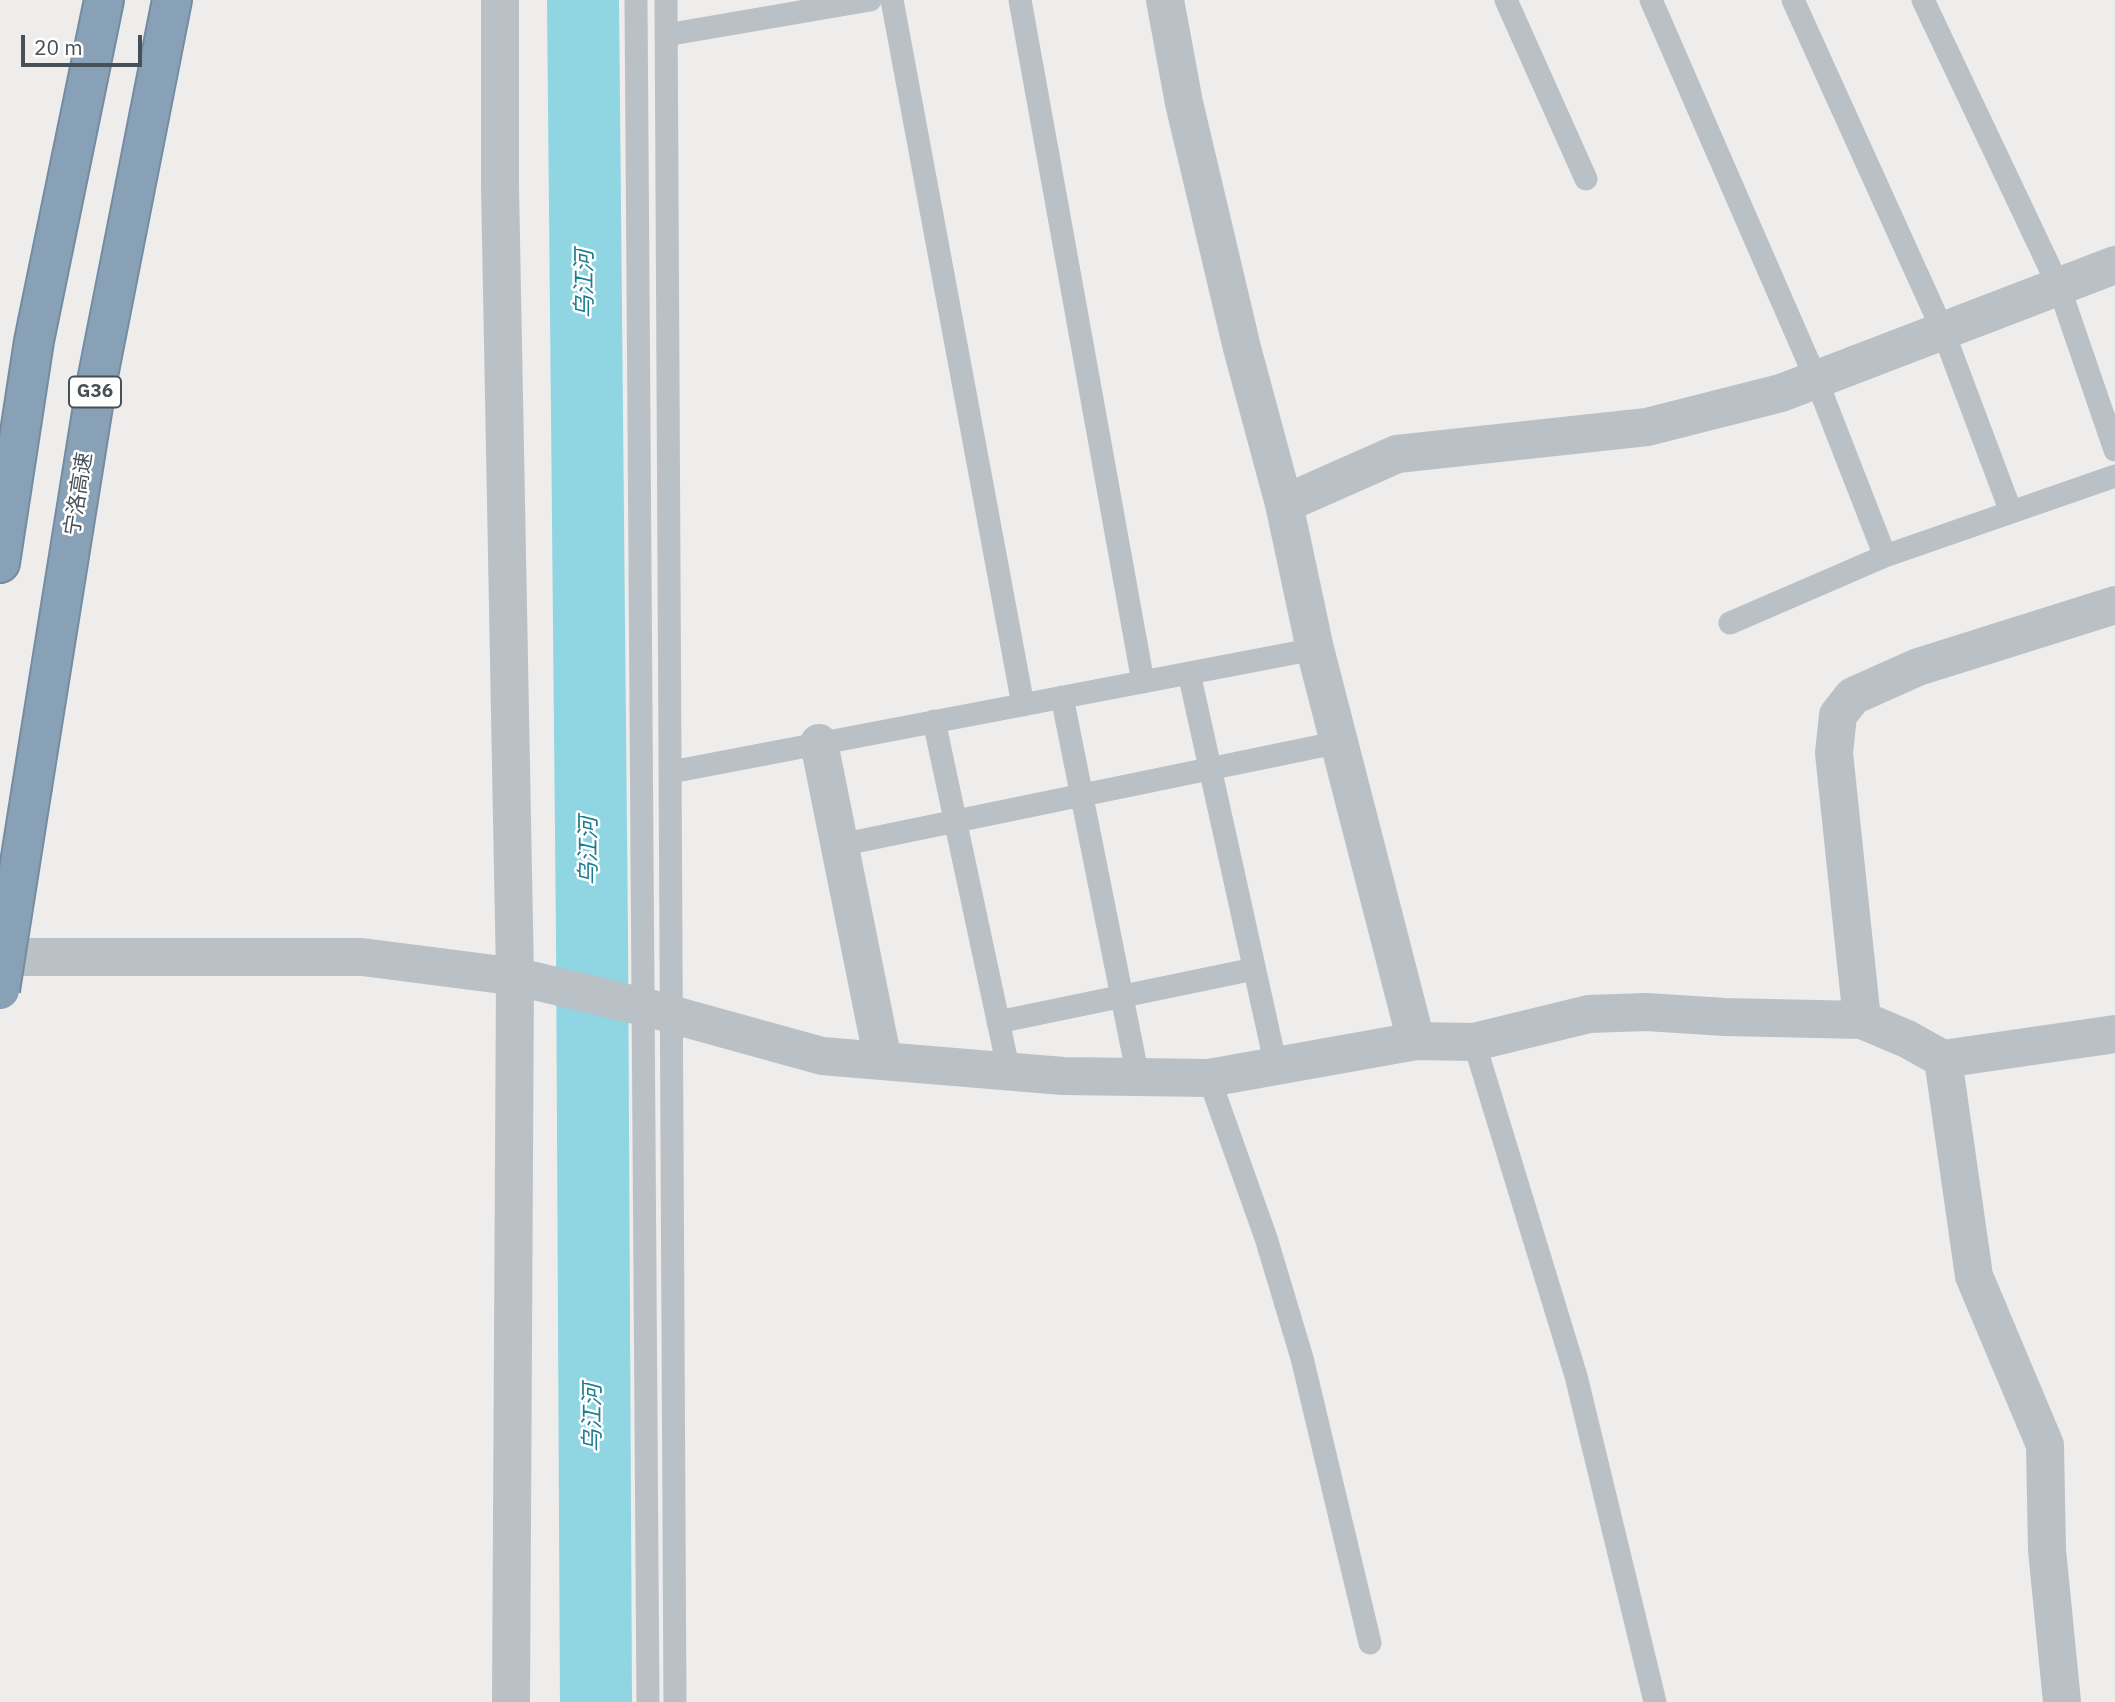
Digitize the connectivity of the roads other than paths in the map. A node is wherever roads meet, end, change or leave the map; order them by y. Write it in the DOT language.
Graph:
graph roads {
  1 [pos="104,0"];
  2 [pos="172,0"];
  3 [pos="500,0"];
  4 [pos="636,0"];
  5 [pos="666,0"];
  6 [pos="870,0"];
  7 [pos="892,0"];
  8 [pos="1020,0"];
  9 [pos="1165,0"];
  10 [pos="1507,0"];
  11 [pos="1651,0"];
  12 [pos="1793,0"];
  13 [pos="1923,0"];
  14 [pos="666,35"];
  15 [pos="1586,179"];
  16 [pos="2115,265"];
  17 [pos="2059,287"];
  18 [pos="1943,331"];
  19 [pos="1816,379"];
  20 [pos="2115,450"];
  21 [pos="2115,476"];
  22 [pos="1284,504"];
  23 [pos="2011,512"];
  24 [pos="1885,556"];
  25 [pos="0,563"];
  26 [pos="2115,605"];
  27 [pos="1730,623"];
  28 [pos="1315,649"];
  29 [pos="1189,673"];
  30 [pos="1143,682"];
  31 [pos="1062,697"];
  32 [pos="1023,705"];
  33 [pos="934,721"];
  34 [pos="819,743"];
  35 [pos="1339,743"];
  36 [pos="1210,769"];
  37 [pos="671,772"];
  38 [pos="1082,796"];
  39 [pos="955,821"];
  40 [pos="840,845"];
  41 [pos="0,957"];
  42 [pos="1254,969"];
  43 [pos="517,976"];
  44 [pos="0,990"];
  45 [pos="1122,996"];
  46 [pos="662,1012"];
  47 [pos="1862,1020"];
  48 [pos="998,1022"];
  49 [pos="2115,1034"];
  50 [pos="1416,1041"];
  51 [pos="1474,1042"];
  52 [pos="1943,1059"];
  53 [pos="883,1061"];
  54 [pos="1276,1066"];
  55 [pos="1009,1072"];
  56 [pos="1138,1077"];
  57 [pos="1209,1078"];
  58 [pos="1370,1643"];
  59 [pos="511,1702"];
  60 [pos="648,1702"];
  61 [pos="675,1702"];
  62 [pos="1655,1702"];
  63 [pos="2062,1702"];
  1 -- 25 [label="highway"];
  2 -- 44 [label="highway, 宁洛高速 / G36, bridge"];
  3 -- 43 [label="street"];
  4 -- 60 [label="lane"];
  5 -- 14 [label="lane"];
  6 -- 14 [label="lane"];
  7 -- 32 [label="lane"];
  8 -- 30 [label="lane"];
  9 -- 22 [label="street"];
  10 -- 15 [label="lane"];
  11 -- 19 [label="lane"];
  12 -- 18 [label="lane"];
  13 -- 17 [label="lane"];
  14 -- 37 [label="lane"];
  16 -- 17 [label="street"];
  17 -- 18 [label="street"];
  17 -- 20 [label="lane"];
  18 -- 19 [label="street"];
  18 -- 23 [label="lane"];
  19 -- 22 [label="street"];
  19 -- 24 [label="lane"];
  21 -- 23 [label="lane"];
  22 -- 28 [label="street"];
  23 -- 24 [label="lane"];
  24 -- 27 [label="lane"];
  26 -- 47 [label="street"];
  28 -- 29 [label="lane"];
  28 -- 35 [label="street"];
  29 -- 30 [label="lane"];
  29 -- 36 [label="lane"];
  30 -- 31 [label="lane"];
  31 -- 32 [label="lane"];
  31 -- 38 [label="lane"];
  32 -- 33 [label="lane"];
  33 -- 34 [label="lane"];
  33 -- 39 [label="lane"];
  34 -- 37 [label="lane"];
  34 -- 40 [label="street"];
  35 -- 36 [label="lane"];
  35 -- 50 [label="street"];
  36 -- 38 [label="lane"];
  36 -- 42 [label="lane"];
  37 -- 46 [label="lane"];
  38 -- 39 [label="lane"];
  38 -- 45 [label="lane"];
  39 -- 40 [label="lane"];
  39 -- 48 [label="lane"];
  40 -- 53 [label="street"];
  41 -- 43 [label="street"];
  42 -- 45 [label="lane"];
  42 -- 54 [label="lane"];
  43 -- 46 [label="street, bridge"];
  43 -- 59 [label="street"];
  45 -- 48 [label="lane"];
  45 -- 56 [label="lane"];
  46 -- 53 [label="street"];
  46 -- 61 [label="lane"];
  47 -- 51 [label="street"];
  47 -- 52 [label="street"];
  48 -- 55 [label="lane"];
  49 -- 52 [label="street"];
  50 -- 51 [label="street"];
  50 -- 54 [label="street"];
  51 -- 62 [label="lane"];
  52 -- 63 [label="street"];
  53 -- 55 [label="street"];
  54 -- 57 [label="street"];
  55 -- 56 [label="street"];
  56 -- 57 [label="street"];
  57 -- 58 [label="lane"];
}
